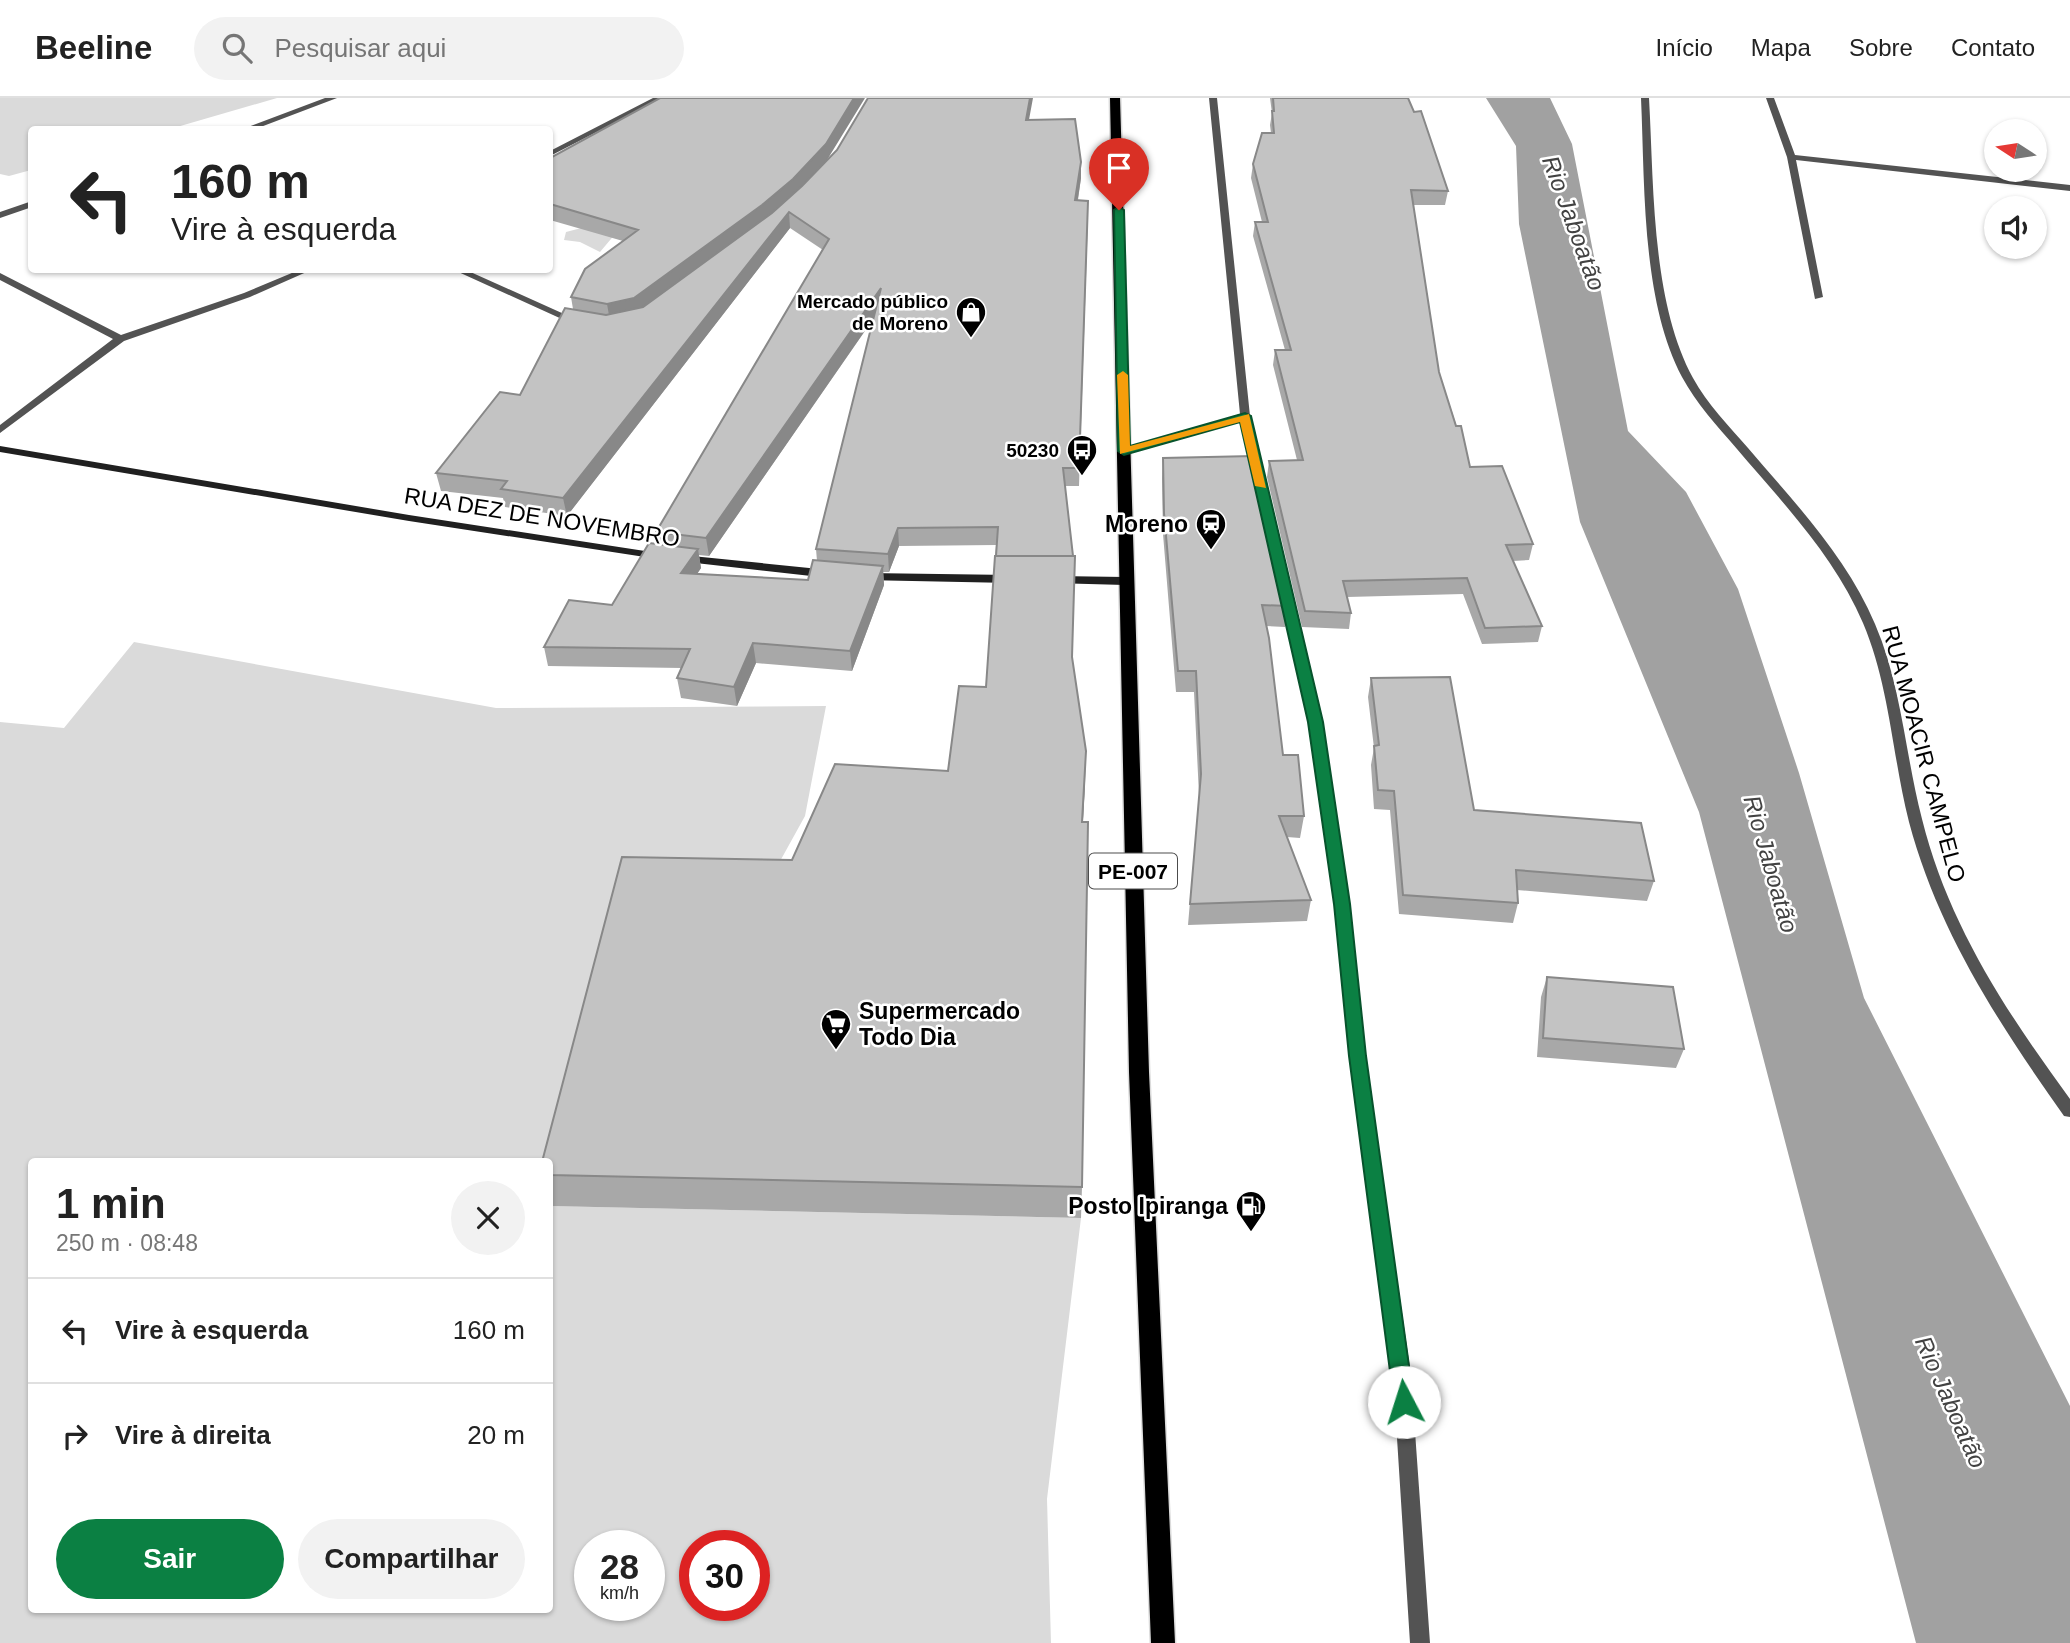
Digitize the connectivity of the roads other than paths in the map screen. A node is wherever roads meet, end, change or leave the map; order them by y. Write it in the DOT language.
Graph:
graph roads {
  1 [pos="333,98"];
  2 [pos="659,98"];
  3 [pos="1115,98"];
  4 [pos="1213,98"];
  5 [pos="1645,98"];
  6 [pos="1770,98"];
  7 [pos="255,126"];
  8 [pos="553,152"];
  9 [pos="1791,158"];
  10 [pos="2070,188"];
  11 [pos="28,205"];
  12 [pos="0,215"];
  13 [pos="299,273"];
  14 [pos="466,273"];
  15 [pos="0,276"];
  16 [pos="1818,297"];
  17 [pos="587,325"];
  18 [pos="120,339"];
  19 [pos="1245,416"];
  20 [pos="0,429"];
  21 [pos="0,449"];
  22 [pos="1124,451"];
  23 [pos="1028,580"];
  24 [pos="1042,580"];
  25 [pos="1125,581"];
  26 [pos="2070,1111"];
  27 [pos="1163,1643"];
  28 [pos="1420,1643"];
  1 -- 7 [label="street"];
  2 -- 8 [label="street"];
  3 -- 22 [label="main road, PE-007"];
  4 -- 19 [label="street"];
  5 -- 26 [label="street, RUA MOACIR CAMPELO"];
  6 -- 9 [label="street"];
  9 -- 10 [label="street"];
  9 -- 16 [label="street"];
  11 -- 12 [label="street"];
  13 -- 18 [label="street"];
  14 -- 17 [label="street"];
  15 -- 18 [label="street"];
  18 -- 20 [label="street"];
  19 -- 22 [label="street"];
  19 -- 28 [label="street"];
  21 -- 23 [label="main road, RUA DEZ DE NOVEMBRO"];
  22 -- 25 [label="main road, PE-007"];
  24 -- 25 [label="main road"];
  25 -- 27 [label="main road, PE-007"];
}
